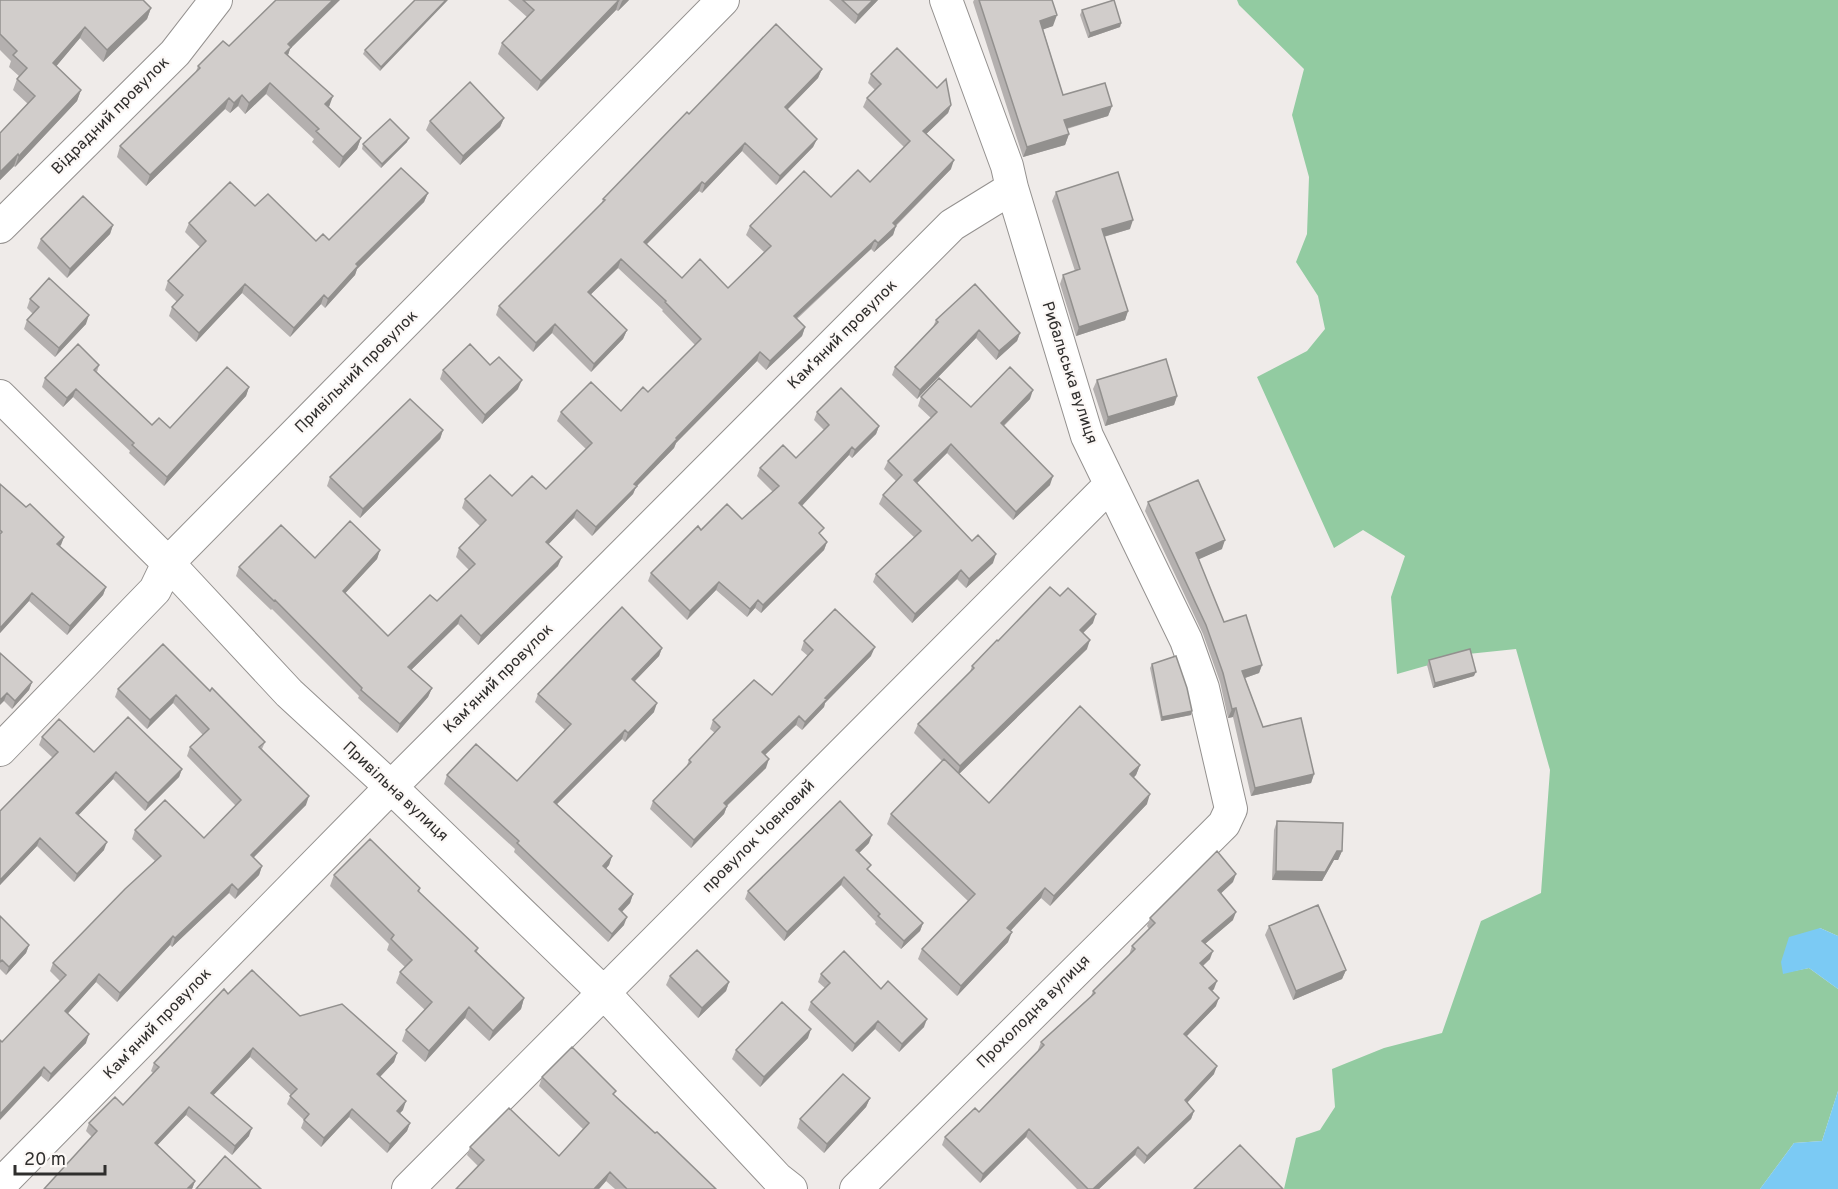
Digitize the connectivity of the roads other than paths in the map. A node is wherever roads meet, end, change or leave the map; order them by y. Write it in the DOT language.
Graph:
graph roads {
  1 [pos="723,0"];
  2 [pos="946,0"];
  3 [pos="213,1"];
  4 [pos="1012,188"];
  5 [pos="0,227"];
  6 [pos="0,396"];
  7 [pos="1110,485"];
  8 [pos="168,563"];
  9 [pos="0,750"];
  10 [pos="391,787"];
  11 [pos="1212,836"];
  12 [pos="604,993"];
  13 [pos="0,1185"];
  14 [pos="408,1189"];
  15 [pos="791,1189"];
  16 [pos="856,1189"];
  1 -- 8 [label="street, Привільний провулок"];
  2 -- 4 [label="street, Рибальська вулиця"];
  3 -- 5 [label="street, Відрадний провулок"];
  4 -- 7 [label="street, Рибальська вулиця"];
  4 -- 10 [label="street, Камʼяний провулок"];
  6 -- 8 [label="street, Привільна вулиця"];
  7 -- 11 [label="street, Рибальська вулиця"];
  7 -- 12 [label="street, провулок Човновий"];
  8 -- 9 [label="street, Привільний провулок"];
  8 -- 10 [label="street, Привільна вулиця"];
  10 -- 12 [label="street, Привільна вулиця"];
  10 -- 13 [label="street, Камʼяний провулок"];
  11 -- 16 [label="street, Прохолодна вулиця"];
  12 -- 14 [label="street, провулок Човновий"];
  12 -- 15 [label="street, Привільна вулиця"];
}
